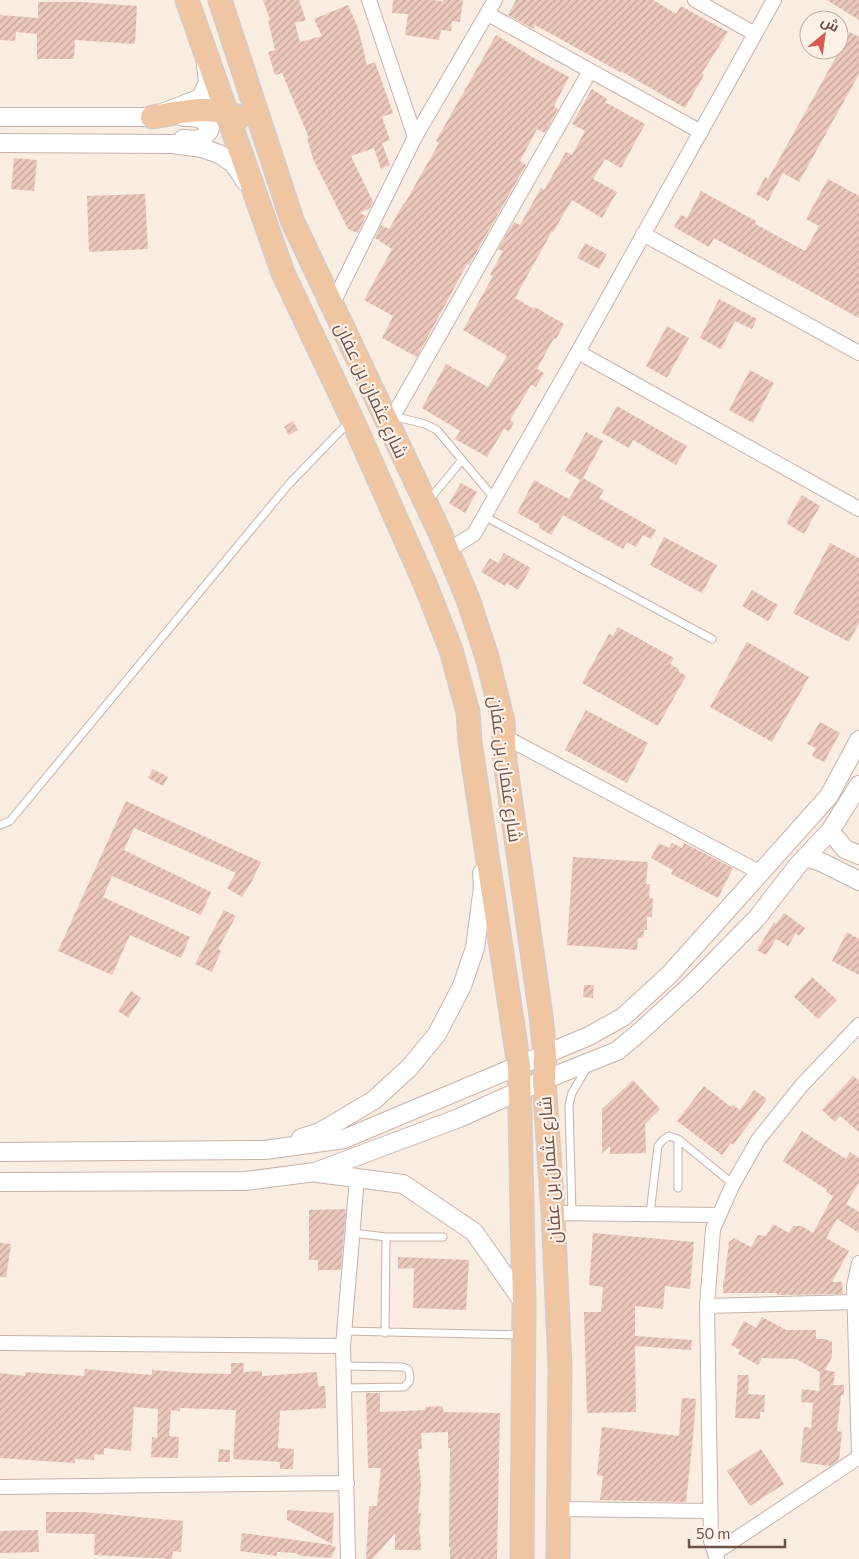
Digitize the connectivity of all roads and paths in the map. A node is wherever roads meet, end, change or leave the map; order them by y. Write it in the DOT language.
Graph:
graph roads {
  1 [pos="187,0"];
  2 [pos="220,0"];
  3 [pos="369,0"];
  4 [pos="495,0"];
  5 [pos="696,0"];
  6 [pos="774,0"];
  7 [pos="488,14"];
  8 [pos="755,34"];
  9 [pos="202,40"];
  10 [pos="590,71"];
  11 [pos="226,112"];
  12 [pos="0,117"];
  13 [pos="152,117"];
  14 [pos="700,132"];
  15 [pos="416,137"];
  16 [pos="0,143"];
  17 [pos="133,144"];
  18 [pos="270,151"];
  19 [pos="256,198"];
  20 [pos="644,234"];
  21 [pos="332,305"];
  22 [pos="578,352"];
  23 [pos="859,353"];
  24 [pos="352,419"];
  25 [pos="390,421"];
  26 [pos="462,460"];
  27 [pos="494,498"];
  28 [pos="426,504"];
  29 [pos="859,509"];
  30 [pos="484,516"];
  31 [pos="447,551"];
  32 [pos="436,610"];
  33 [pos="712,639"];
  34 [pos="859,740"];
  35 [pos="504,741"];
  36 [pos="859,785"];
  37 [pos="479,795"];
  38 [pos="0,826"];
  39 [pos="830,832"];
  40 [pos="859,855"];
  41 [pos="805,857"];
  42 [pos="760,872"];
  43 [pos="859,881"];
  44 [pos="857,1029"];
  45 [pos="545,1055"];
  46 [pos="591,1062"];
  47 [pos="519,1066"];
  48 [pos="544,1080"];
  49 [pos="519,1091"];
  50 [pos="678,1138"];
  51 [pos="265,1150"];
  52 [pos="0,1152"];
  53 [pos="315,1172"];
  54 [pos="357,1178"];
  55 [pos="0,1182"];
  56 [pos="733,1184"];
  57 [pos="678,1188"];
  58 [pos="562,1213"];
  59 [pos="650,1214"];
  60 [pos="720,1216"];
  61 [pos="353,1232"];
  62 [pos="386,1237"];
  63 [pos="443,1237"];
  64 [pos="859,1263"];
  65 [pos="855,1302"];
  66 [pos="524,1303"];
  67 [pos="707,1306"];
  68 [pos="344,1332"];
  69 [pos="385,1333"];
  70 [pos="524,1335"];
  71 [pos="0,1343"];
  72 [pos="344,1346"];
  73 [pos="344,1366"];
  74 [pos="344,1388"];
  75 [pos="859,1452"];
  76 [pos="859,1457"];
  77 [pos="347,1483"];
  78 [pos="0,1487"];
  79 [pos="559,1508"];
  80 [pos="710,1511"];
  81 [pos="716,1556"];
  82 [pos="348,1559"];
  83 [pos="522,1559"];
  84 [pos="558,1559"];
  1 -- 9 [label="main road, شارع عثمان بن عفان"];
  2 -- 18 [label="main road, شارع عثمان بن عفان"];
  3 -- 15 [label="street"];
  4 -- 7 [label="street"];
  5 -- 8 [label="street"];
  6 -- 8 [label="street"];
  7 -- 10 [label="street"];
  7 -- 15 [label="street"];
  8 -- 14 [label="street"];
  9 -- 11 [label="main road, شارع عثمان بن عفان"];
  9 -- 13 [label="street"];
  10 -- 14 [label="street"];
  10 -- 25 [label="street"];
  11 -- 13 [label="main road"];
  11 -- 18 [label="main road"];
  11 -- 19 [label="main road, شارع عثمان بن عفان"];
  12 -- 13 [label="street"];
  13 -- 17 [label="street"];
  14 -- 20 [label="street"];
  15 -- 21 [label="street"];
  16 -- 17 [label="street"];
  17 -- 19 [label="street"];
  18 -- 21 [label="main road, شارع عثمان بن عفان"];
  19 -- 24 [label="main road, شارع عثمان بن عفان"];
  20 -- 22 [label="street"];
  20 -- 23 [label="street"];
  21 -- 25 [label="main road, شارع عثمان بن عفان"];
  22 -- 27 [label="street"];
  22 -- 29 [label="street"];
  24 -- 32 [label="main road, شارع عثمان بن عفان"];
  24 -- 38 [label="lane"];
  25 -- 26 [label="lane"];
  25 -- 28 [label="main road, شارع عثمان بن عفان"];
  26 -- 27 [label="lane"];
  26 -- 28 [label="lane"];
  27 -- 30 [label="street"];
  28 -- 31 [label="main road, شارع عثمان بن عفان"];
  30 -- 31 [label="street"];
  30 -- 33 [label="lane"];
  31 -- 35 [label="main road, شارع عثمان بن عفان"];
  32 -- 35 [label="main road"];
  32 -- 37 [label="main road, شارع عثمان بن عفان"];
  34 -- 42 [label="street"];
  35 -- 42 [label="street"];
  35 -- 45 [label="main road, شارع عثمان بن عفان"];
  36 -- 39 [label="street"];
  37 -- 47 [label="main road, شارع عثمان بن عفان"];
  37 -- 51 [label="street"];
  39 -- 40 [label="street"];
  39 -- 41 [label="street"];
  41 -- 43 [label="street"];
  41 -- 46 [label="street"];
  42 -- 45 [label="street"];
  44 -- 56 [label="street"];
  45 -- 47 [label="street"];
  45 -- 48 [label="main road, شارع عثمان بن عفان"];
  46 -- 48 [label="street"];
  46 -- 58 [label="lane"];
  47 -- 49 [label="main road, شارع عثمان بن عفان"];
  47 -- 51 [label="street"];
  48 -- 49 [label="street"];
  48 -- 58 [label="main road, شارع عثمان بن عفان"];
  49 -- 53 [label="street"];
  49 -- 66 [label="main road, شارع عثمان بن عفان"];
  50 -- 56 [label="lane"];
  50 -- 57 [label="lane"];
  50 -- 59 [label="lane"];
  51 -- 52 [label="street"];
  53 -- 54 [label="street"];
  53 -- 55 [label="street"];
  54 -- 61 [label="street"];
  54 -- 66 [label="street"];
  56 -- 60 [label="street"];
  58 -- 59 [label="street"];
  58 -- 79 [label="main road, شارع عثمان بن عفان"];
  59 -- 60 [label="street"];
  60 -- 67 [label="street"];
  61 -- 62 [label="lane"];
  61 -- 68 [label="street"];
  62 -- 63 [label="lane"];
  62 -- 69 [label="lane"];
  64 -- 65 [label="street"];
  65 -- 67 [label="street"];
  65 -- 75 [label="street"];
  66 -- 70 [label="main road, شارع عثمان بن عفان"];
  67 -- 80 [label="street"];
  68 -- 69 [label="lane"];
  68 -- 72 [label="street"];
  69 -- 70 [label="lane"];
  70 -- 83 [label="main road, شارع عثمان بن عفان"];
  71 -- 72 [label="street"];
  72 -- 73 [label="street"];
  73 -- 74 [label="street"];
  73 -- 74 [label="lane"];
  74 -- 77 [label="street"];
  76 -- 81 [label="street"];
  77 -- 78 [label="street"];
  77 -- 82 [label="street"];
  79 -- 80 [label="street"];
  79 -- 84 [label="main road, شارع عثمان بن عفان"];
  80 -- 81 [label="street"];
}
